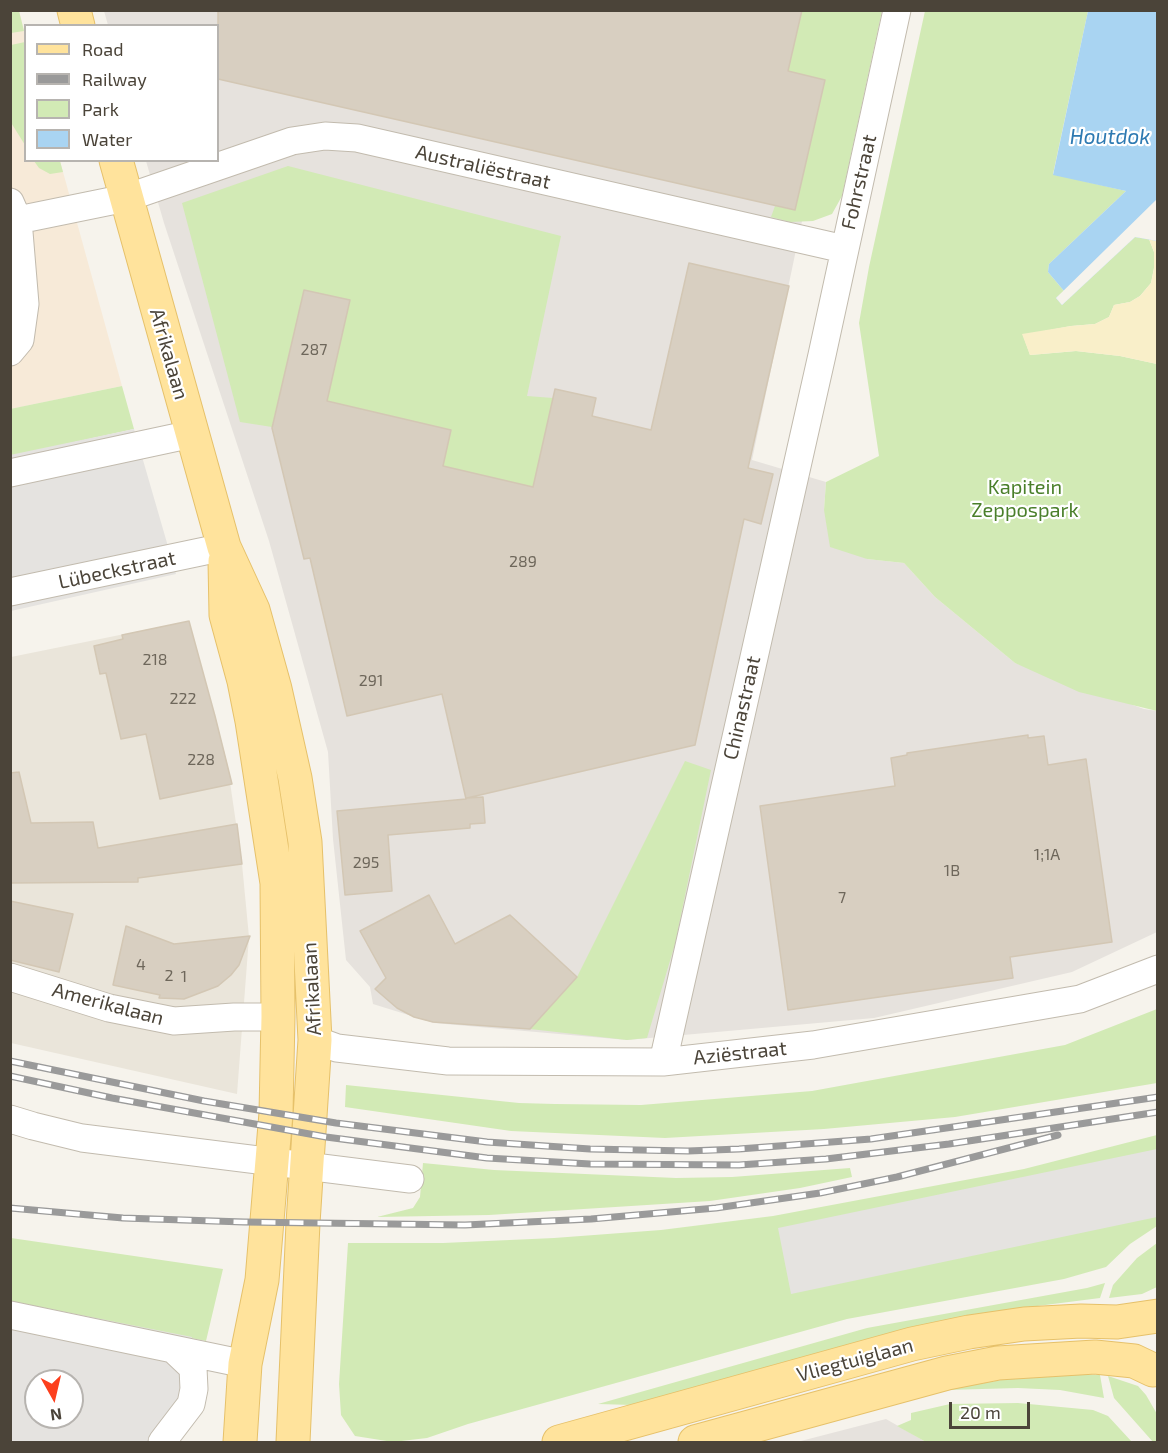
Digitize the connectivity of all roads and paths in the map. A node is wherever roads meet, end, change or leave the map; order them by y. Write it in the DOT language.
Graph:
graph roads {
  1 [pos="897,10"];
  2 [pos="117,162"];
  3 [pos="126,198"];
  4 [pos="14,211"];
  5 [pos="844,249"];
  6 [pos="16,274"];
  7 [pos="10,352"];
  8 [pos="822,355"];
  9 [pos="192,434"];
  10 [pos="10,473"];
  11 [pos="224,547"];
  12 [pos="10,592"];
  13 [pos="1158,969"];
  14 [pos="10,977"];
  15 [pos="278,1017"];
  16 [pos="315,1041"];
  17 [pos="663,1062"];
  18 [pos="10,1119"];
  19 [pos="272,1162"];
  20 [pos="307,1166"];
  21 [pos="410,1179"];
  22 [pos="10,1315"];
  23 [pos="1158,1316"];
  24 [pos="1158,1322"];
  25 [pos="173,1349"];
  26 [pos="245,1364"];
  27 [pos="1155,1376"];
  28 [pos="162,1443"];
  29 [pos="240,1443"];
  30 [pos="293,1443"];
  31 [pos="559,1443"];
  32 [pos="695,1443"];
  1 -- 5 [label="street, Fohrstraat"];
  2 -- 3 [label="main road, Afrikalaan"];
  3 -- 4 [label="street, Australiëstraat"];
  3 -- 5 [label="street, Australiëstraat"];
  3 -- 9 [label="main road, Afrikalaan"];
  4 -- 6 [label="street"];
  5 -- 8 [label="street, Fohrstraat"];
  6 -- 7 [label="street"];
  8 -- 17 [label="street, Chinastraat"];
  9 -- 10 [label="street"];
  9 -- 11 [label="main road, Afrikalaan"];
  11 -- 12 [label="street, Lübeckstraat"];
  11 -- 15 [label="main road, Afrikalaan"];
  11 -- 16 [label="main road, Afrikalaan"];
  13 -- 17 [label="street, Aziëstraat"];
  14 -- 15 [label="street, Amerikalaan"];
  15 -- 19 [label="main road, Afrikalaan"];
  16 -- 17 [label="street, Aziëstraat"];
  16 -- 20 [label="main road, Afrikalaan"];
  18 -- 19 [label="street"];
  19 -- 20 [label="street"];
  19 -- 26 [label="main road, Afrikalaan"];
  20 -- 21 [label="street"];
  20 -- 30 [label="main road, Afrikalaan"];
  22 -- 25 [label="street"];
  23 -- 31 [label="main road, Vliegtuiglaan"];
  24 -- 27 [label="main road"];
  25 -- 26 [label="street"];
  25 -- 28 [label="street"];
  26 -- 29 [label="main road, Afrikalaan"];
  27 -- 32 [label="main road, Vliegtuiglaan"];
}
